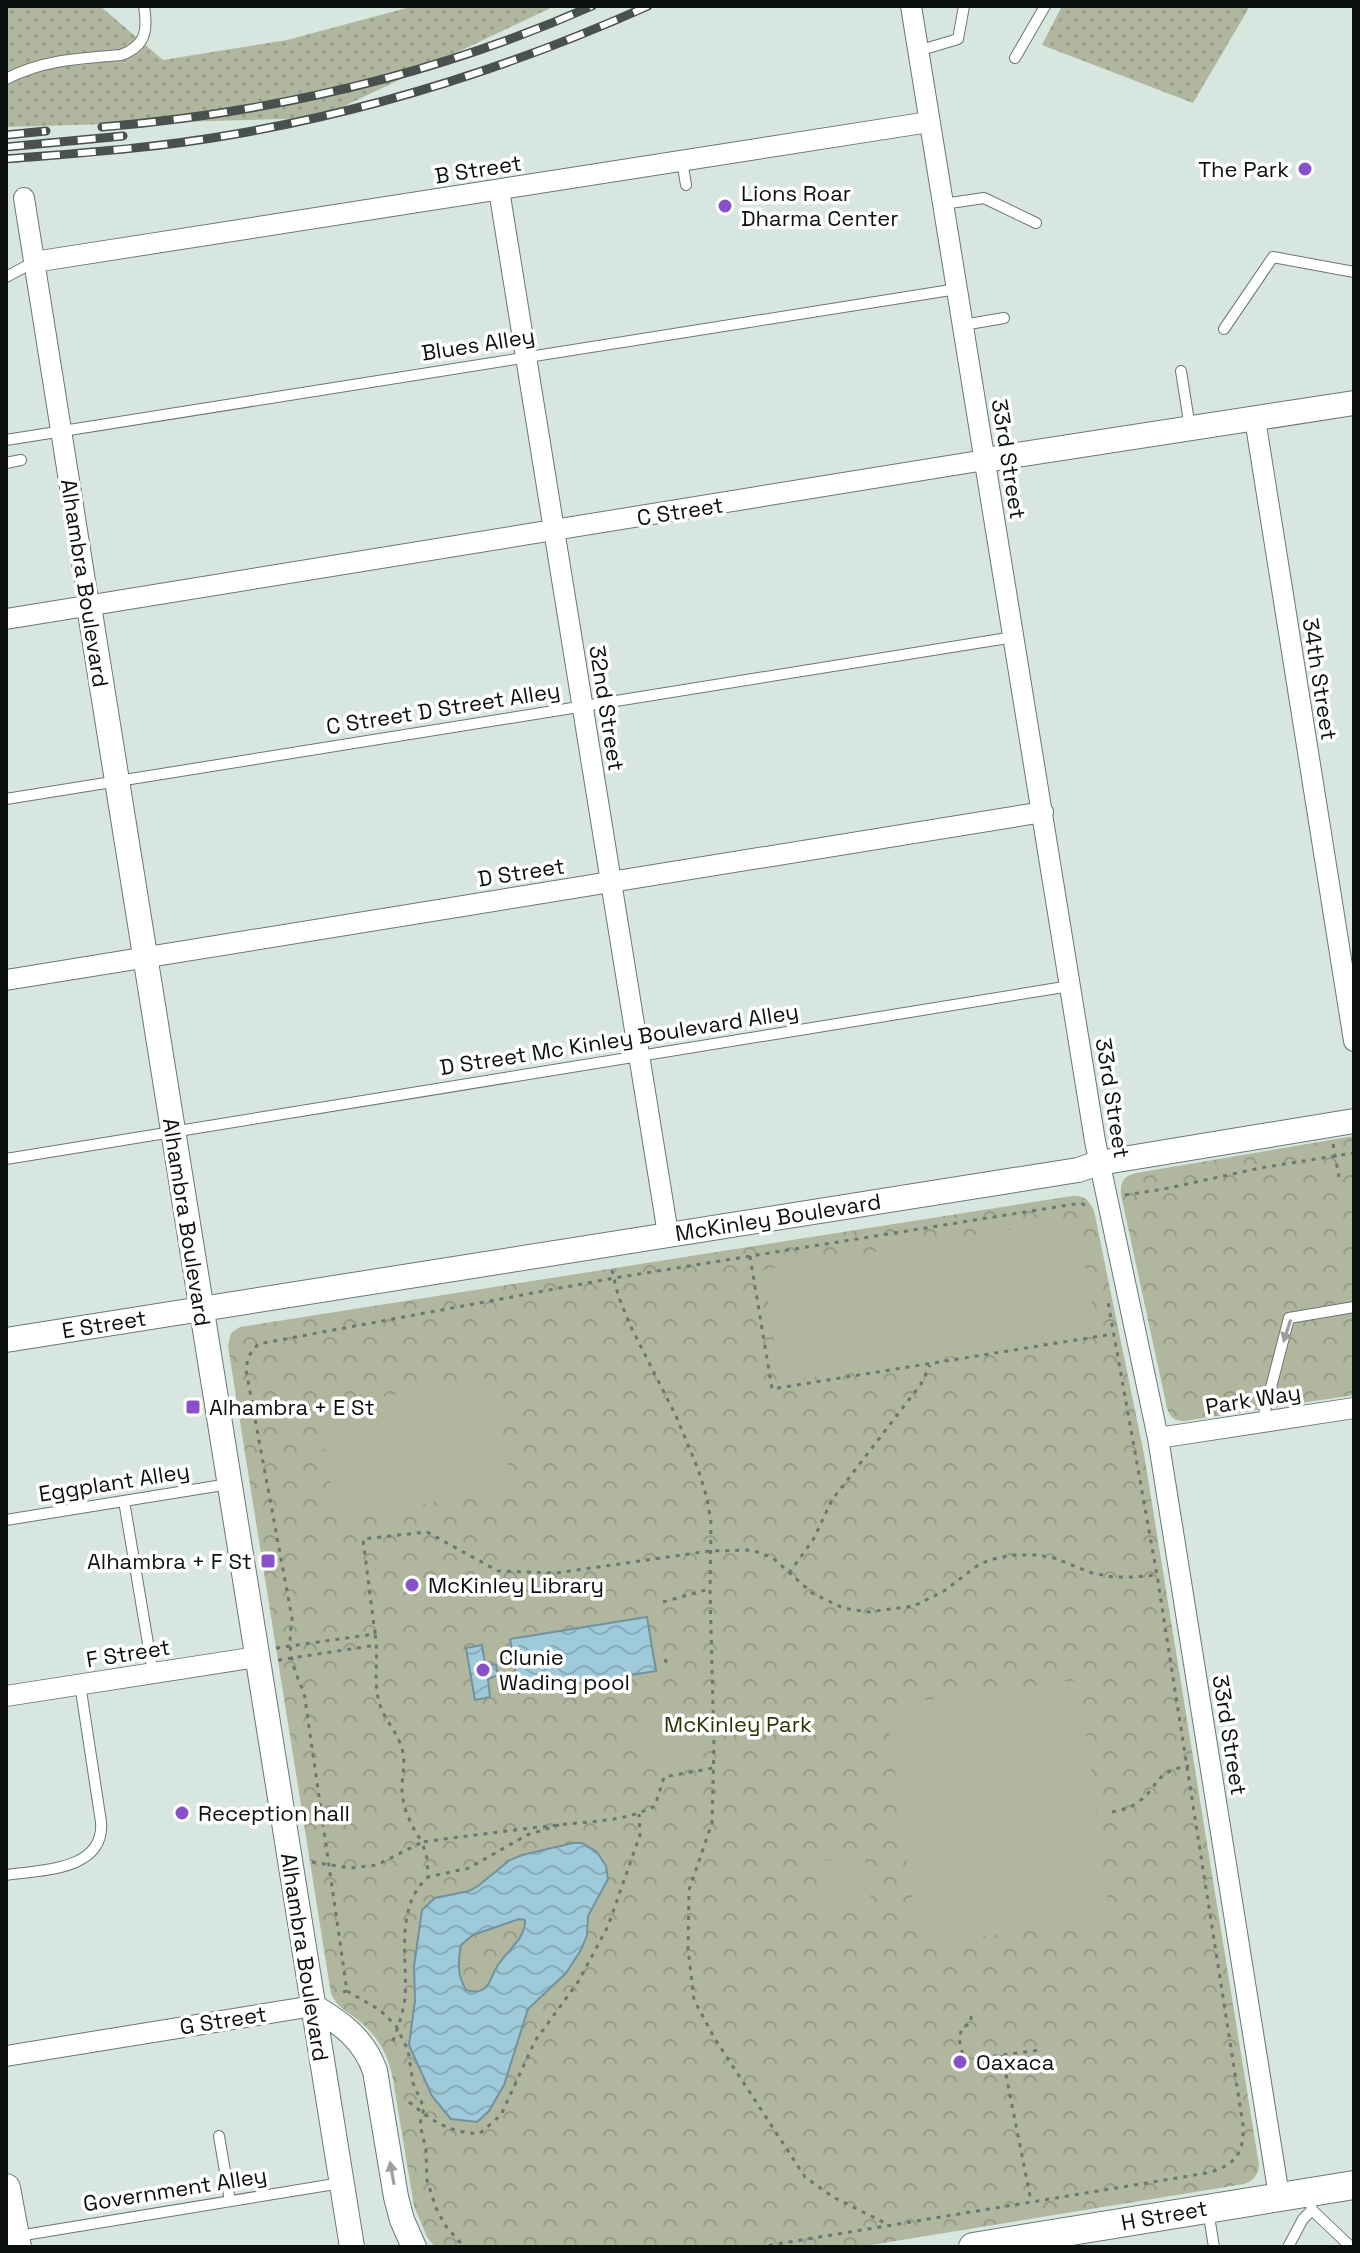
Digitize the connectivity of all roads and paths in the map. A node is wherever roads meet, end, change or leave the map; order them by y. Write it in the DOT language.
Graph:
graph roads {
  1 [pos="144,6"];
  2 [pos="911,6"];
  3 [pos="964,6"];
  4 [pos="1045,6"];
  5 [pos="918,51"];
  6 [pos="1015,58"];
  7 [pos="6,79"];
  8 [pos="929,122"];
  9 [pos="682,161"];
  10 [pos="686,185"];
  11 [pos="499,190"];
  12 [pos="24,198"];
  13 [pos="943,204"];
  14 [pos="1036,223"];
  15 [pos="34,262"];
  16 [pos="1354,272"];
  17 [pos="6,277"];
  18 [pos="957,289"];
  19 [pos="707,316"];
  20 [pos="1004,318"];
  21 [pos="963,325"];
  22 [pos="709,328"];
  23 [pos="1224,329"];
  24 [pos="526,357"];
  25 [pos="1181,371"];
  26 [pos="1354,403"];
  27 [pos="1255,419"];
  28 [pos="1190,429"];
  29 [pos="61,432"];
  30 [pos="6,440"];
  31 [pos="21,460"];
  32 [pos="985,460"];
  33 [pos="6,463"];
  34 [pos="554,531"];
  35 [pos="89,606"];
  36 [pos="6,619"];
  37 [pos="1014,637"];
  38 [pos="582,705"];
  39 [pos="116,781"];
  40 [pos="6,799"];
  41 [pos="1043,812"];
  42 [pos="611,882"];
  43 [pos="145,957"];
  44 [pos="6,980"];
  45 [pos="1071,985"];
  46 [pos="1354,1041"];
  47 [pos="638,1056"];
  48 [pos="1354,1121"];
  49 [pos="173,1131"];
  50 [pos="1333,1140"];
  51 [pos="1354,1153"];
  52 [pos="1335,1156"];
  53 [pos="6,1159"];
  54 [pos="1099,1163"];
  55 [pos="1339,1177"];
  56 [pos="1121,1195"];
  57 [pos="1093,1218"];
  58 [pos="668,1234"];
  59 [pos="750,1256"];
  60 [pos="612,1270"];
  61 [pos="614,1278"];
  62 [pos="1106,1291"];
  63 [pos="1354,1307"];
  64 [pos="201,1309"];
  65 [pos="1113,1334"];
  66 [pos="6,1340"];
  67 [pos="930,1364"];
  68 [pos="1354,1408"];
  69 [pos="1262,1422"];
  70 [pos="1158,1438"];
  71 [pos="229,1484"];
  72 [pos="124,1501"];
  73 [pos="6,1520"];
  74 [pos="710,1551"];
  75 [pos="789,1573"];
  76 [pos="1157,1575"];
  77 [pos="710,1589"];
  78 [pos="663,1602"];
  79 [pos="375,1634"];
  80 [pos="321,1641"];
  81 [pos="377,1645"];
  82 [pos="289,1646"];
  83 [pos="323,1653"];
  84 [pos="270,1655"];
  85 [pos="290,1658"];
  86 [pos="153,1673"];
  87 [pos="80,1684"];
  88 [pos="6,1696"];
  89 [pos="1194,1765"];
  90 [pos="1187,1767"];
  91 [pos="713,1768"];
  92 [pos="1112,1812"];
  93 [pos="639,1814"];
  94 [pos="559,1825"];
  95 [pos="422,1842"];
  96 [pos="312,1862"];
  97 [pos="329,1864"];
  98 [pos="6,1875"];
  99 [pos="428,1877"];
  100 [pos="313,2006"];
  101 [pos="971,2016"];
  102 [pos="398,2028"];
  103 [pos="393,2041"];
  104 [pos="1040,2050"];
  105 [pos="1002,2055"];
  106 [pos="6,2056"];
  107 [pos="409,2102"];
  108 [pos="423,2113"];
  109 [pos="219,2136"];
  110 [pos="342,2183"];
  111 [pos="1354,2185"];
  112 [pos="6,2188"];
  113 [pos="1279,2196"];
  114 [pos="230,2201"];
  115 [pos="1310,2201"];
  116 [pos="1031,2202"];
  117 [pos="1009,2206"];
  118 [pos="1208,2208"];
  119 [pos="1011,2214"];
  120 [pos="891,2226"];
  121 [pos="17,2242"];
  122 [pos="985,2246"];
  123 [pos="352,2247"];
  124 [pos="414,2247"];
  125 [pos="464,2247"];
  126 [pos="759,2247"];
  127 [pos="1214,2247"];
  128 [pos="1288,2247"];
  129 [pos="1351,2247"];
  1 -- 7 [label="lane"];
  2 -- 5 [label="street, 33rd Street"];
  3 -- 5 [label="lane"];
  4 -- 6 [label="lane"];
  5 -- 8 [label="street, 33rd Street"];
  8 -- 9 [label="street, B Street"];
  8 -- 13 [label="street, 33rd Street"];
  9 -- 10 [label="lane"];
  9 -- 11 [label="street, B Street"];
  11 -- 15 [label="street, B Street"];
  11 -- 24 [label="street, 32nd Street"];
  12 -- 15 [label="street, Alhambra Boulevard"];
  13 -- 14 [label="lane"];
  13 -- 18 [label="street, 33rd Street"];
  15 -- 17 [label="lane"];
  15 -- 29 [label="street, Alhambra Boulevard"];
  16 -- 23 [label="lane"];
  18 -- 21 [label="street, 33rd Street"];
  18 -- 22 [label="lane, Blues Alley"];
  19 -- 22 [label="lane"];
  20 -- 21 [label="lane"];
  21 -- 32 [label="street, 33rd Street"];
  22 -- 24 [label="lane, Blues Alley"];
  24 -- 29 [label="lane, Blues Alley"];
  24 -- 34 [label="street, 32nd Street"];
  25 -- 28 [label="lane"];
  26 -- 27 [label="street, C Street"];
  27 -- 28 [label="street, C Street"];
  27 -- 46 [label="street, 34th Street"];
  28 -- 32 [label="street, C Street"];
  29 -- 30 [label="lane, Blues Alley"];
  29 -- 35 [label="street, Alhambra Boulevard"];
  31 -- 33 [label="lane"];
  32 -- 34 [label="street, C Street"];
  32 -- 37 [label="street, 33rd Street"];
  34 -- 35 [label="street, C Street"];
  34 -- 38 [label="street, 32nd Street"];
  35 -- 36 [label="street, C Street"];
  35 -- 39 [label="street, Alhambra Boulevard"];
  37 -- 38 [label="lane, C Street D Street Alley"];
  37 -- 41 [label="street, 33rd Street"];
  38 -- 39 [label="lane, C Street D Street Alley"];
  38 -- 42 [label="street, 32nd Street"];
  39 -- 40 [label="lane, C Street D Street Alley"];
  39 -- 43 [label="street, Alhambra Boulevard"];
  41 -- 42 [label="street, D Street"];
  41 -- 45 [label="street, 33rd Street"];
  42 -- 43 [label="street, D Street"];
  42 -- 47 [label="street, 32nd Street"];
  43 -- 44 [label="street, D Street"];
  43 -- 49 [label="street, Alhambra Boulevard"];
  45 -- 47 [label="lane, D Street Mc Kinley Boulevard Alley"];
  45 -- 54 [label="street, 33rd Street"];
  47 -- 49 [label="lane, D Street Mc Kinley Boulevard Alley"];
  47 -- 58 [label="street, 32nd Street"];
  48 -- 54 [label="street, McKinley Boulevard"];
  49 -- 53 [label="lane, D Street Mc Kinley Boulevard Alley"];
  49 -- 64 [label="street, Alhambra Boulevard"];
  50 -- 52 [label="path"];
  51 -- 52 [label="path"];
  52 -- 55 [label="path"];
  52 -- 56 [label="path"];
  54 -- 58 [label="street, McKinley Boulevard"];
  54 -- 70 [label="street, 33rd Street"];
  57 -- 59 [label="path"];
  58 -- 64 [label="street, McKinley Boulevard"];
  59 -- 61 [label="path"];
  59 -- 67 [label="path"];
  60 -- 61 [label="path"];
  61 -- 74 [label="path"];
  61 -- 82 [label="path"];
  62 -- 65 [label="path"];
  63 -- 69 [label="lane, one-way"];
  64 -- 66 [label="street, E Street"];
  64 -- 71 [label="street, Alhambra Boulevard"];
  65 -- 67 [label="path"];
  65 -- 76 [label="path"];
  67 -- 75 [label="path"];
  68 -- 69 [label="street, Park Way"];
  69 -- 70 [label="street, Park Way"];
  70 -- 113 [label="street, 33rd Street"];
  71 -- 72 [label="lane, Eggplant Alley"];
  71 -- 84 [label="street, Alhambra Boulevard"];
  72 -- 73 [label="lane, Eggplant Alley"];
  72 -- 86 [label="lane"];
  74 -- 75 [label="path"];
  74 -- 77 [label="path"];
  74 -- 79 [label="path"];
  75 -- 76 [label="path"];
  76 -- 90 [label="path"];
  77 -- 78 [label="path"];
  77 -- 91 [label="path"];
  79 -- 80 [label="path"];
  79 -- 81 [label="path"];
  80 -- 82 [label="path"];
  80 -- 83 [label="path"];
  81 -- 83 [label="path"];
  81 -- 95 [label="path"];
  82 -- 84 [label="path"];
  82 -- 85 [label="path"];
  83 -- 85 [label="path"];
  84 -- 85 [label="path"];
  84 -- 86 [label="street, F Street"];
  84 -- 100 [label="street, Alhambra Boulevard"];
  85 -- 97 [label="path"];
  86 -- 87 [label="street, F Street"];
  87 -- 88 [label="street, F Street"];
  87 -- 98 [label="lane"];
  89 -- 90 [label="path"];
  90 -- 92 [label="path"];
  90 -- 116 [label="path"];
  91 -- 93 [label="path"];
  91 -- 120 [label="path"];
  93 -- 94 [label="path"];
  93 -- 108 [label="path"];
  94 -- 95 [label="path"];
  94 -- 99 [label="path"];
  95 -- 97 [label="path"];
  95 -- 99 [label="path"];
  96 -- 97 [label="path"];
  97 -- 102 [label="path"];
  99 -- 102 [label="path"];
  100 -- 106 [label="street, G Street"];
  100 -- 110 [label="street, Alhambra Boulevard"];
  124 -- 100 [label="street, one-way"];
  101 -- 105 [label="path"];
  102 -- 103 [label="path"];
  102 -- 108 [label="path"];
  104 -- 105 [label="path"];
  105 -- 116 [label="path"];
  107 -- 108 [label="path"];
  108 -- 125 [label="path"];
  109 -- 114 [label="lane"];
  110 -- 114 [label="lane, Government Alley"];
  110 -- 123 [label="street, Alhambra Boulevard"];
  111 -- 115 [label="main road, H Street"];
  112 -- 121 [label="main road"];
  113 -- 115 [label="main road, H Street"];
  113 -- 118 [label="main road, H Street"];
  114 -- 121 [label="lane, Government Alley"];
  115 -- 128 [label="lane"];
  115 -- 129 [label="lane"];
  116 -- 117 [label="path"];
  117 -- 119 [label="path"];
  117 -- 120 [label="path"];
  118 -- 122 [label="main road, H Street"];
  118 -- 127 [label="lane"];
  120 -- 126 [label="path"];
}
